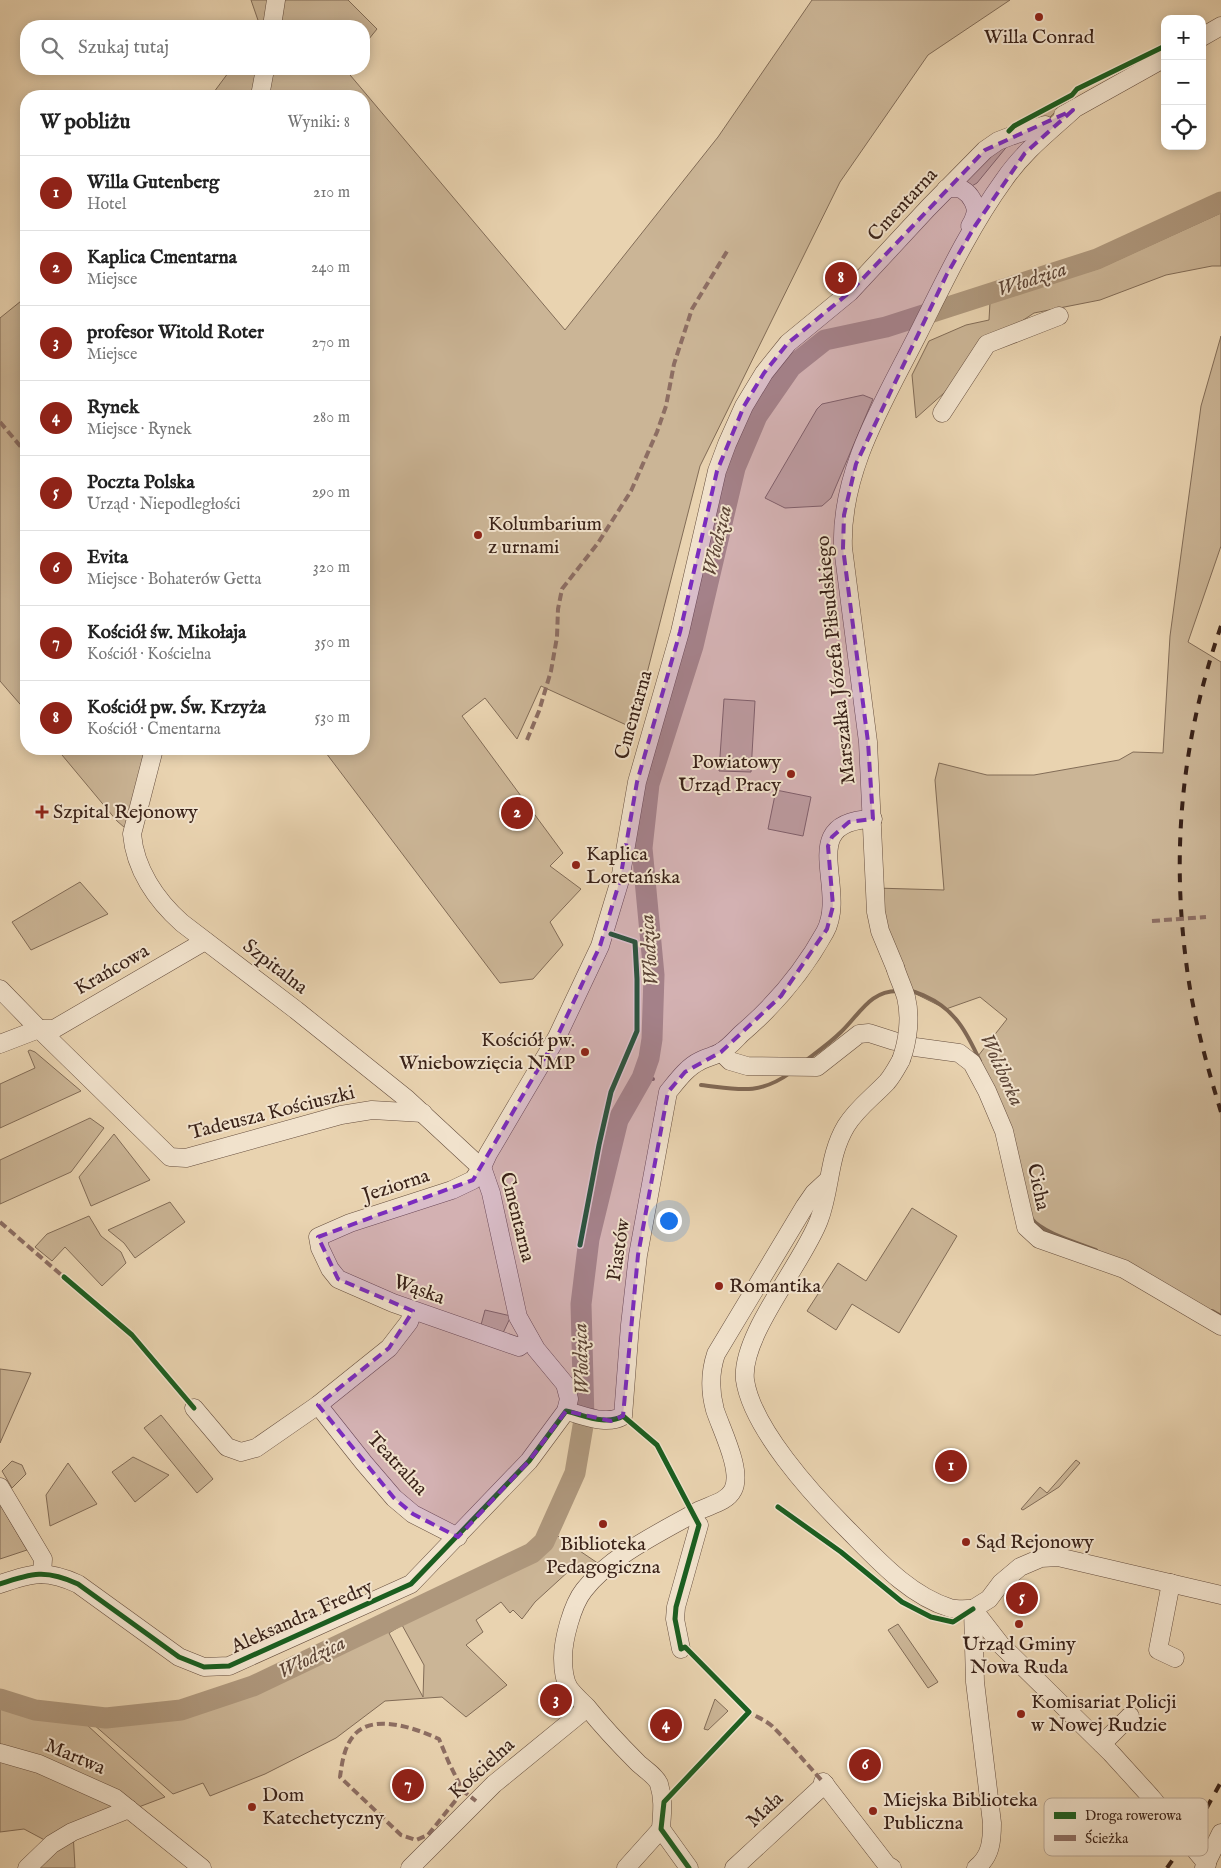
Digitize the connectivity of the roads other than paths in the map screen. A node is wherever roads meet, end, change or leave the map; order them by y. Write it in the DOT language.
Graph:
graph roads {
  1 [pos="276,0"];
  2 [pos="273,20"];
  3 [pos="1221,26"];
  4 [pos="1206,35"];
  5 [pos="1161,60"];
  6 [pos="264,75"];
  7 [pos="261,90"];
  8 [pos="1073,110"];
  9 [pos="1045,125"];
  10 [pos="946,189"];
  11 [pos="974,205"];
  12 [pos="959,254"];
  13 [pos="945,279"];
  14 [pos="1059,316"];
  15 [pos="942,413"];
  16 [pos="152,755"];
  17 [pos="873,819"];
  18 [pos="205,940"];
  19 [pos="0,989"];
  20 [pos="39,1029"];
  21 [pos="0,1044"];
  22 [pos="904,1047"];
  23 [pos="725,1048"];
  24 [pos="423,1113"];
  25 [pos="482,1167"];
  26 [pos="828,1180"];
  27 [pos="318,1237"];
  28 [pos="413,1311"];
  29 [pos="1221,1326"];
  30 [pos="530,1339"];
  31 [pos="318,1405"];
  32 [pos="194,1408"];
  33 [pos="569,1412"];
  34 [pos="0,1487"];
  35 [pos="699,1525"];
  36 [pos="458,1537"];
  37 [pos="42,1574"];
  38 [pos="1171,1583"];
  39 [pos="0,1584"];
  40 [pos="1221,1594"];
  41 [pos="973,1609"];
  42 [pos="681,1650"];
  43 [pos="1175,1658"];
  44 [pos="587,1708"];
  45 [pos="1130,1716"];
  46 [pos="1102,1744"];
  47 [pos="0,1752"];
  48 [pos="1152,1798"];
  49 [pos="129,1809"];
  50 [pos="661,1829"];
  51 [pos="1221,1833"];
  52 [pos="1197,1856"];
  53 [pos="1205,1866"];
  54 [pos="978,1867"];
  55 [pos="27,1868"];
  56 [pos="202,1868"];
  57 [pos="410,1868"];
  58 [pos="626,1868"];
  59 [pos="689,1868"];
  60 [pos="734,1868"];
  61 [pos="892,1868"];
  1 -- 2 [label="street"];
  3 -- 4 [label="street"];
  5 -- 8 [label="street"];
  6 -- 7 [label="street"];
  8 -- 9 [label="street"];
  8 -- 12 [label="street"];
  9 -- 10 [label="street, Cmentarna"];
  9 -- 11 [label="street"];
  10 -- 11 [label="street"];
  10 -- 25 [label="street, Cmentarna"];
  11 -- 12 [label="street"];
  11 -- 13 [label="street"];
  12 -- 13 [label="street"];
  13 -- 17 [label="street, Marszałka Józefa Piłsudskiego"];
  14 -- 15 [label="street"];
  16 -- 18 [label="street, Szpitalna"];
  17 -- 22 [label="street, Marszałka Józefa Piłsudskiego, bridge"];
  17 -- 23 [label="street"];
  18 -- 20 [label="street, Krańcowa"];
  18 -- 24 [label="street, Szpitalna"];
  19 -- 20 [label="street, Tadeusza Kościuszki"];
  20 -- 21 [label="street, Krańcowa"];
  20 -- 24 [label="street, Tadeusza Kościuszki"];
  22 -- 23 [label="street, Cicha"];
  22 -- 26 [label="street"];
  22 -- 29 [label="street, Cicha"];
  23 -- 33 [label="street, Piastów"];
  24 -- 25 [label="street"];
  25 -- 27 [label="street, Jeziorna"];
  25 -- 30 [label="street, Cmentarna"];
  26 -- 41 [label="street"];
  26 -- 44 [label="street"];
  27 -- 28 [label="street, Wąska"];
  28 -- 30 [label="street, Wąska"];
  28 -- 31 [label="street"];
  30 -- 33 [label="street, Cmentarna"];
  31 -- 32 [label="street"];
  31 -- 36 [label="street, Teatralna"];
  33 -- 36 [label="street, Aleksandra Fredry"];
  34 -- 37 [label="street"];
  35 -- 42 [label="street"];
  36 -- 37 [label="street, Aleksandra Fredry"];
  37 -- 39 [label="street, Aleksandra Fredry"];
  38 -- 40 [label="street"];
  38 -- 41 [label="street"];
  38 -- 43 [label="street"];
  41 -- 46 [label="street"];
  41 -- 54 [label="street"];
  44 -- 50 [label="street"];
  44 -- 57 [label="street, Kościelna"];
  45 -- 46 [label="street"];
  46 -- 48 [label="street"];
  47 -- 49 [label="street, Martwa"];
  49 -- 55 [label="street"];
  49 -- 56 [label="street"];
  50 -- 58 [label="street"];
  50 -- 59 [label="street"];
  51 -- 53 [label="street"];
  52 -- 53 [label="street"];
  60 -- 61 [label="street, Mała"];
}
